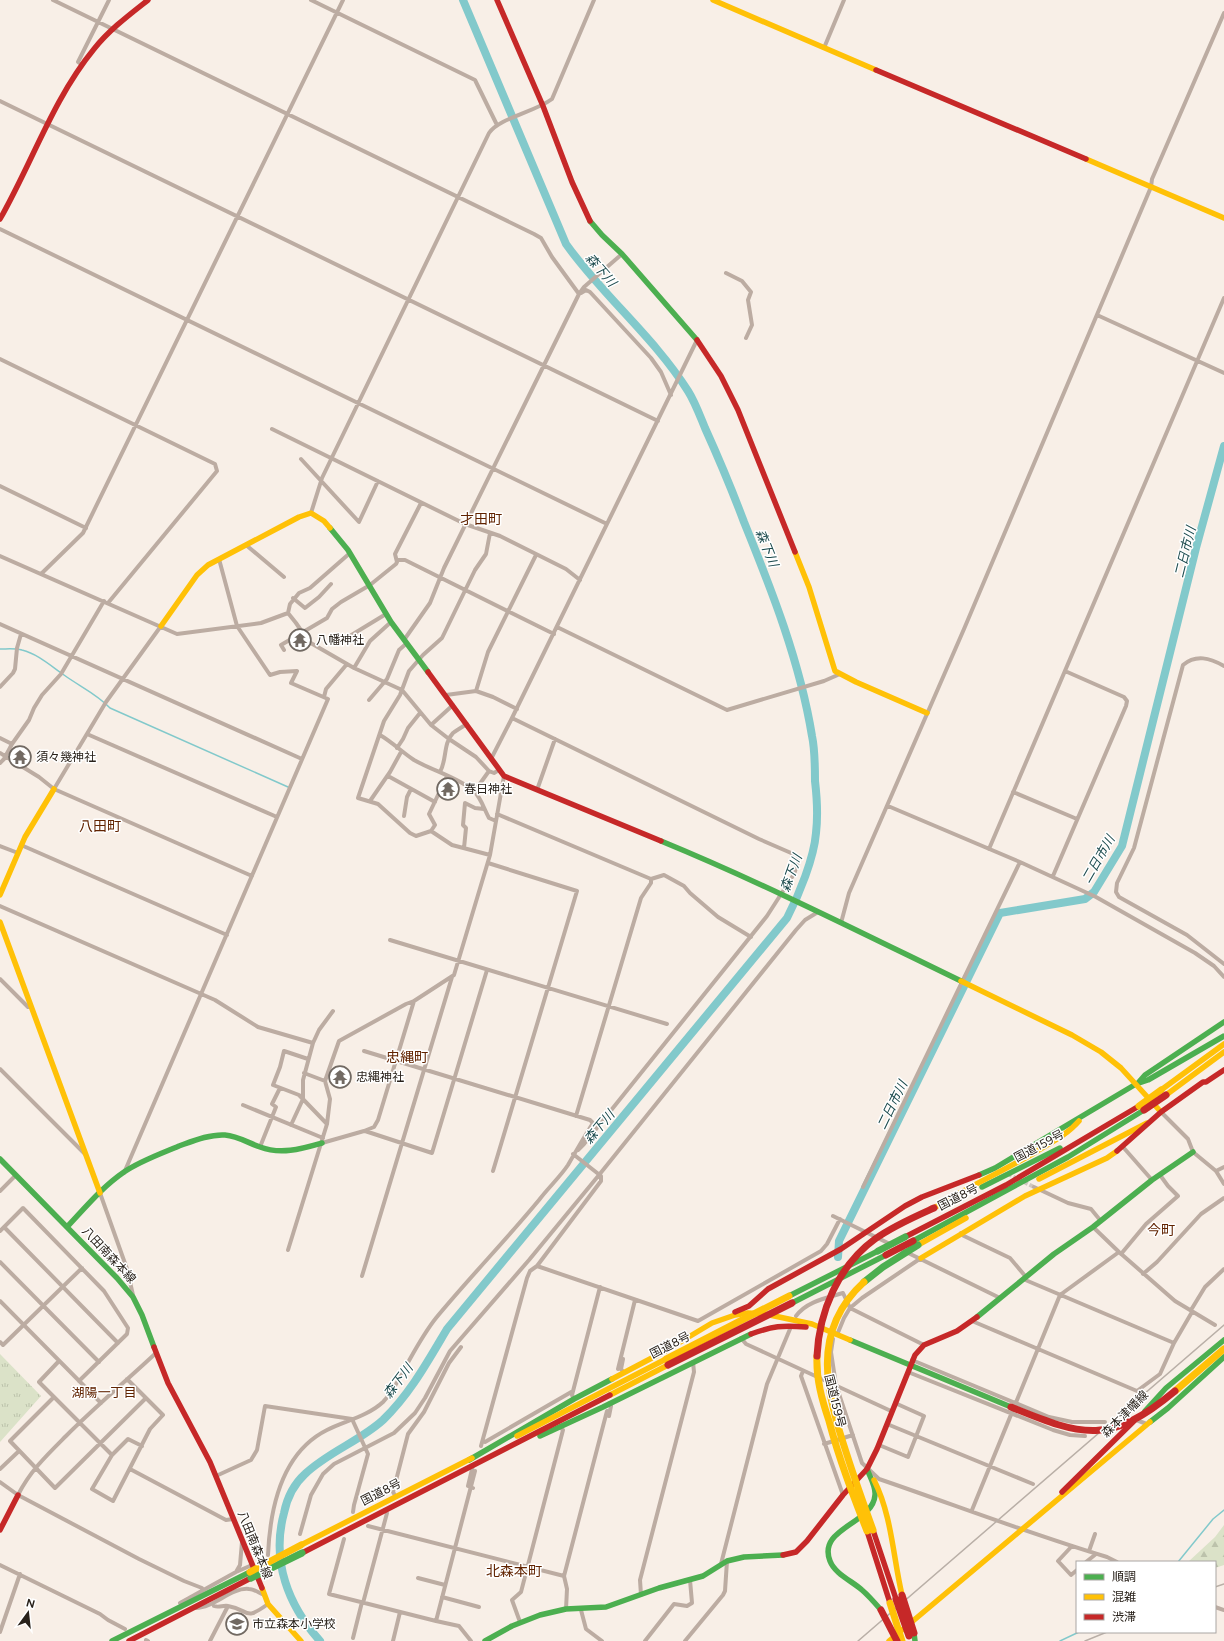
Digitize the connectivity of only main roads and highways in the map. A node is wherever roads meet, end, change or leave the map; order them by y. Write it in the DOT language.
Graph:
graph roads {
  1 [pos="148,0"];
  2 [pos="497,0"];
  3 [pos="713,0"];
  4 [pos="1224,218"];
  5 [pos="0,219"];
  6 [pos="161,626"];
  7 [pos="927,713"];
  8 [pos="54,789"];
  9 [pos="0,895"];
  10 [pos="0,922"];
  11 [pos="1224,1022"];
  12 [pos="1224,1036"];
  13 [pos="1224,1044"];
  14 [pos="1224,1052"];
  15 [pos="1224,1065"];
  16 [pos="1224,1070"];
  17 [pos="1203,1082"];
  18 [pos="1136,1084"];
  19 [pos="1163,1093"];
  20 [pos="1141,1108"];
  21 [pos="1161,1112"];
  22 [pos="1084,1115"];
  23 [pos="1153,1121"];
  24 [pos="1086,1138"];
  25 [pos="323,1140"];
  26 [pos="1193,1152"];
  27 [pos="0,1159"];
  28 [pos="100,1193"];
  29 [pos="999,1195"];
  30 [pos="986,1202"];
  31 [pos="934,1208"];
  32 [pos="67,1227"];
  33 [pos="915,1243"];
  34 [pos="921,1258"];
  35 [pos="790,1300"];
  36 [pos="712,1323"];
  37 [pos="835,1337"];
  38 [pos="1224,1340"];
  39 [pos="1224,1348"];
  40 [pos="1224,1357"];
  41 [pos="667,1362"];
  42 [pos="910,1366"];
  43 [pos="497,1453"];
  44 [pos="472,1465"];
  45 [pos="867,1469"];
  46 [pos="18,1495"];
  47 [pos="1047,1508"];
  48 [pos="0,1530"];
  49 [pos="870,1530"];
  50 [pos="301,1549"];
  51 [pos="251,1572"];
  52 [pos="896,1599"];
  53 [pos="912,1638"];
  54 [pos="112,1641"];
  55 [pos="129,1641"];
  56 [pos="301,1641"];
  57 [pos="485,1641"];
  58 [pos="889,1641"];
  59 [pos="897,1641"];
  60 [pos="902,1641"];
  1 -- 5 [label="main road"];
  2 -- 7 [label="main road"];
  3 -- 4 [label="main road"];
  6 -- 18 [label="main road"];
  8 -- 9 [label="main road"];
  10 -- 28 [label="main road"];
  11 -- 18 [label="main road"];
  12 -- 18 [label="main road"];
  13 -- 19 [label="main road, 国道8号"];
  14 -- 19 [label="main road, 国道8号"];
  15 -- 17 [label="main road"];
  16 -- 17 [label="main road"];
  17 -- 21 [label="main road"];
  18 -- 21 [label="main road"];
  18 -- 22 [label="main road"];
  19 -- 20 [label="main road, 国道8号, bridge"];
  20 -- 24 [label="main road, 国道8号"];
  20 -- 29 [label="main road, 国道8号"];
  21 -- 23 [label="main road"];
  22 -- 31 [label="main road"];
  22 -- 36 [label="main road"];
  23 -- 29 [label="main road"];
  23 -- 34 [label="main road"];
  24 -- 31 [label="main road, 国道159号"];
  24 -- 35 [label="main road, 国道8号, bridge"];
  25 -- 28 [label="main road, 八田南森本線"];
  26 -- 42 [label="main road"];
  27 -- 32 [label="main road"];
  28 -- 32 [label="main road, 八田南森本線"];
  29 -- 30 [label="main road, 国道8号"];
  30 -- 33 [label="main road, 国道159号"];
  31 -- 49 [label="main road, 国道159号, bridge"];
  32 -- 51 [label="main road, 八田南森本線"];
  33 -- 35 [label="main road, 国道8号, bridge"];
  33 -- 49 [label="main road, 国道159号, bridge"];
  35 -- 41 [label="main road, 国道8号, bridge"];
  36 -- 37 [label="main road"];
  36 -- 44 [label="main road"];
  37 -- 42 [label="main road"];
  37 -- 43 [label="main road"];
  38 -- 47 [label="main road, 森本津幡線"];
  39 -- 42 [label="main road, bridge"];
  40 -- 47 [label="main road, 森本津幡線"];
  41 -- 43 [label="main road, 国道8号"];
  41 -- 44 [label="main road, 国道8号"];
  42 -- 45 [label="main road"];
  43 -- 44 [label="main road, 国道8号"];
  44 -- 50 [label="main road, 国道8号"];
  44 -- 50 [label="main road, 国道8号"];
  45 -- 52 [label="main road"];
  45 -- 57 [label="main road"];
  45 -- 59 [label="main road, bridge"];
  46 -- 48 [label="main road"];
  47 -- 58 [label="main road, 森本津幡線"];
  49 -- 52 [label="main road, 国道159号"];
  50 -- 51 [label="main road, 国道8号, bridge"];
  51 -- 54 [label="main road, 国道8号"];
  51 -- 55 [label="main road, 国道8号"];
  51 -- 56 [label="main road, 八田南森本線"];
  52 -- 53 [label="main road, 国道159号, bridge"];
  52 -- 60 [label="main road, 国道159号, bridge"];
}
